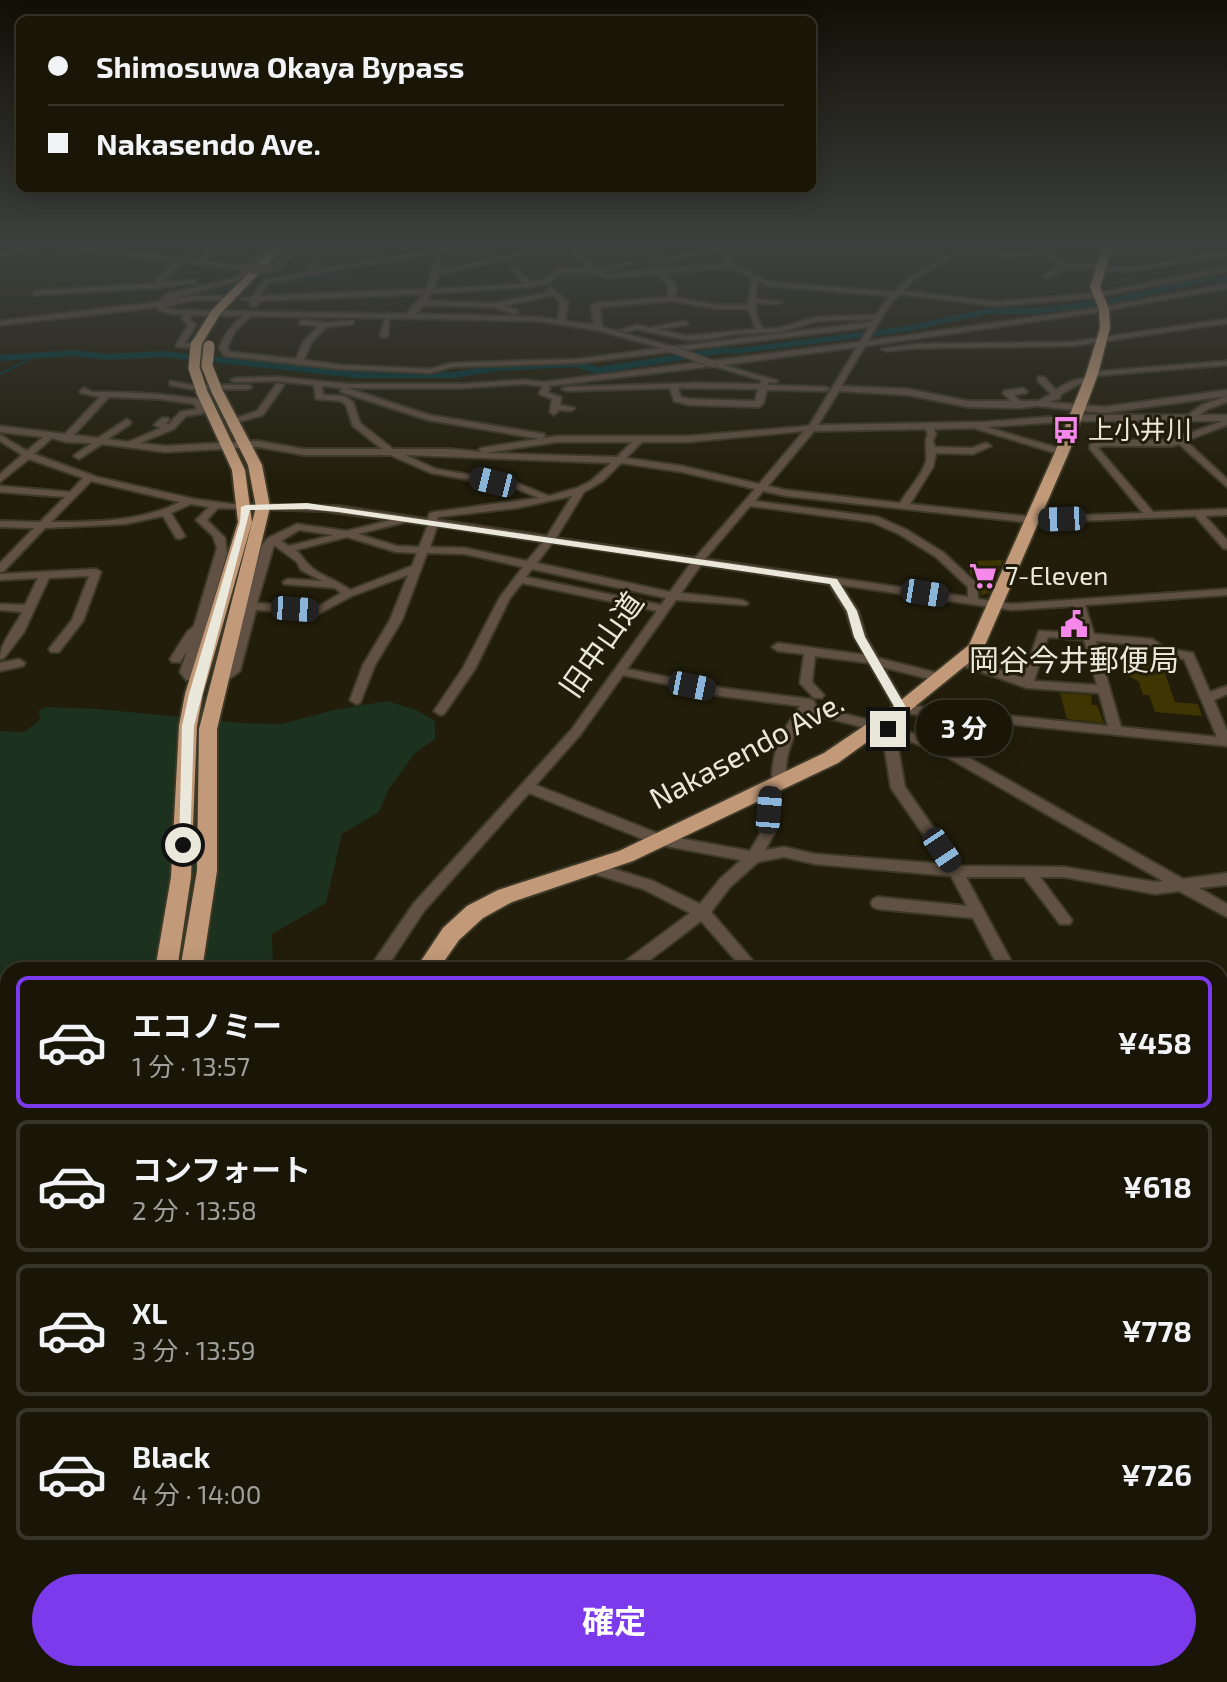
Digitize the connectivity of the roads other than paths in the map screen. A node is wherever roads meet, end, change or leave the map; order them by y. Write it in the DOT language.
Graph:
graph roads {
  1 [pos="191,327"];
  2 [pos="209,327"];
  3 [pos="216,327"];
  4 [pos="232,327"];
  5 [pos="320,327"];
  6 [pos="333,327"];
  7 [pos="386,327"];
  8 [pos="595,327"];
  9 [pos="632,327"];
  10 [pos="636,327"];
  11 [pos="656,327"];
  12 [pos="789,327"];
  13 [pos="832,327"];
  14 [pos="871,327"];
  15 [pos="962,327"];
  16 [pos="1103,327"];
  17 [pos="1180,327"];
  18 [pos="598,328"];
  19 [pos="646,329"];
  20 [pos="760,330"];
  21 [pos="621,333"];
  22 [pos="336,334"];
  23 [pos="384,336"];
  24 [pos="1104,338"];
  25 [pos="202,345"];
  26 [pos="861,346"];
  27 [pos="223,348"];
  28 [pos="299,362"];
  29 [pos="1227,363"];
  30 [pos="714,365"];
  31 [pos="1091,377"];
  32 [pos="1041,379"];
  33 [pos="173,383"];
  34 [pos="764,383"];
  35 [pos="280,385"];
  36 [pos="318,386"];
  37 [pos="545,386"];
  38 [pos="673,386"];
  39 [pos="834,387"];
  40 [pos="218,390"];
  41 [pos="84,391"];
  42 [pos="1023,391"];
  43 [pos="1227,393"];
  44 [pos="107,394"];
  45 [pos="1057,396"];
  46 [pos="1227,399"];
  47 [pos="1037,403"];
  48 [pos="1020,405"];
  49 [pos="571,408"];
  50 [pos="1077,412"];
  51 [pos="1192,416"];
  52 [pos="1227,420"];
  53 [pos="127,422"];
  54 [pos="234,422"];
  55 [pos="928,425"];
  56 [pos="969,425"];
  57 [pos="812,428"];
  58 [pos="0,429"];
  59 [pos="47,436"];
  60 [pos="0,438"];
  61 [pos="66,439"];
  62 [pos="557,439"];
  63 [pos="1179,439"];
  64 [pos="639,440"];
  65 [pos="100,442"];
  66 [pos="126,445"];
  67 [pos="239,446"];
  68 [pos="986,446"];
  69 [pos="933,450"];
  70 [pos="24,452"];
  71 [pos="391,452"];
  72 [pos="1062,452"];
  73 [pos="469,454"];
  74 [pos="79,456"];
  75 [pos="617,460"];
  76 [pos="90,477"];
  77 [pos="0,479"];
  78 [pos="1227,484"];
  79 [pos="758,488"];
  80 [pos="580,491"];
  81 [pos="71,495"];
  82 [pos="546,498"];
  83 [pos="190,501"];
  84 [pos="878,502"];
  85 [pos="746,503"];
  86 [pos="216,505"];
  87 [pos="904,505"];
  88 [pos="254,507"];
  89 [pos="1227,512"];
  90 [pos="1197,513"];
  91 [pos="167,514"];
  92 [pos="1150,515"];
  93 [pos="406,518"];
  94 [pos="874,519"];
  95 [pos="1033,520"];
  96 [pos="431,522"];
  97 [pos="0,524"];
  98 [pos="41,527"];
  99 [pos="347,534"];
  100 [pos="180,536"];
  101 [pos="550,539"];
  102 [pos="272,540"];
  103 [pos="1227,546"];
  104 [pos="288,549"];
  105 [pos="424,550"];
  106 [pos="264,554"];
  107 [pos="699,560"];
  108 [pos="2,566"];
  109 [pos="529,566"];
  110 [pos="416,568"];
  111 [pos="45,575"];
  112 [pos="0,577"];
  113 [pos="519,579"];
  114 [pos="833,581"];
  115 [pos="288,582"];
  116 [pos="338,585"];
  117 [pos="348,594"];
  118 [pos="673,596"];
  119 [pos="1224,596"];
  120 [pos="973,601"];
  121 [pos="742,603"];
  122 [pos="1079,603"];
  123 [pos="996,604"];
  124 [pos="251,606"];
  125 [pos="0,607"];
  126 [pos="30,609"];
  127 [pos="663,609"];
  128 [pos="200,627"];
  129 [pos="1090,638"];
  130 [pos="778,647"];
  131 [pos="55,649"];
  132 [pos="810,652"];
  133 [pos="0,655"];
  134 [pos="176,659"];
  135 [pos="962,661"];
  136 [pos="19,663"];
  137 [pos="878,664"];
  138 [pos="0,667"];
  139 [pos="620,671"];
  140 [pos="229,675"];
  141 [pos="190,677"];
  142 [pos="941,678"];
  143 [pos="1027,684"];
  144 [pos="1105,690"];
  145 [pos="1227,690"];
  146 [pos="1207,698"];
  147 [pos="814,699"];
  148 [pos="356,700"];
  149 [pos="901,709"];
  150 [pos="440,711"];
  151 [pos="882,728"];
  152 [pos="1116,731"];
  153 [pos="1226,742"];
  154 [pos="775,785"];
  155 [pos="529,788"];
  156 [pos="660,840"];
  157 [pos="754,857"];
  158 [pos="594,868"];
  159 [pos="956,871"];
  160 [pos="1027,871"];
  161 [pos="1227,879"];
  162 [pos="1182,885"];
  163 [pos="878,903"];
  164 [pos="1227,911"];
  165 [pos="702,912"];
  166 [pos="980,913"];
  167 [pos="1065,920"];
  168 [pos="167,962"];
  169 [pos="192,962"];
  170 [pos="381,962"];
  171 [pos="432,962"];
  172 [pos="636,962"];
  173 [pos="746,962"];
  174 [pos="1004,962"];
  1 -- 27 [label="street"];
  2 -- 25 [label="highway"];
  3 -- 25 [label="highway"];
  4 -- 27 [label="street"];
  5 -- 28 [label="street"];
  6 -- 22 [label="street"];
  7 -- 23 [label="street"];
  8 -- 18 [label="street"];
  9 -- 21 [label="street"];
  10 -- 19 [label="street"];
  11 -- 19 [label="street"];
  12 -- 20 [label="street"];
  13 -- 28 [label="street"];
  14 -- 26 [label="street, 旧中山道"];
  15 -- 26 [label="street"];
  16 -- 24 [label="highway, Nakasendo Ave."];
  17 -- 24 [label="street"];
  18 -- 21 [label="street"];
  19 -- 20 [label="street"];
  21 -- 30 [label="street, bridge"];
  24 -- 26 [label="street"];
  24 -- 31 [label="highway, Nakasendo Ave."];
  25 -- 40 [label="highway, bridge"];
  26 -- 30 [label="street"];
  26 -- 39 [label="street, 旧中山道"];
  27 -- 28 [label="street"];
  29 -- 31 [label="street"];
  30 -- 34 [label="street"];
  30 -- 37 [label="street"];
  31 -- 45 [label="street"];
  31 -- 50 [label="highway, Nakasendo Ave."];
  32 -- 45 [label="street"];
  33 -- 40 [label="street"];
  34 -- 38 [label="street"];
  34 -- 38 [label="street"];
  34 -- 39 [label="street"];
  35 -- 36 [label="street"];
  35 -- 40 [label="street"];
  35 -- 54 [label="street"];
  36 -- 62 [label="street"];
  36 -- 71 [label="street"];
  37 -- 38 [label="street"];
  37 -- 40 [label="street"];
  37 -- 49 [label="street"];
  39 -- 48 [label="street"];
  39 -- 57 [label="street, 旧中山道"];
  40 -- 44 [label="street"];
  40 -- 54 [label="highway"];
  40 -- 66 [label="street"];
  40 -- 67 [label="highway"];
  41 -- 44 [label="street"];
  42 -- 48 [label="street"];
  43 -- 50 [label="street"];
  44 -- 61 [label="street"];
  45 -- 47 [label="street"];
  46 -- 51 [label="street"];
  47 -- 48 [label="street"];
  47 -- 50 [label="street"];
  50 -- 51 [label="street"];
  50 -- 56 [label="street"];
  50 -- 72 [label="highway, Nakasendo Ave."];
  51 -- 52 [label="street"];
  52 -- 63 [label="street"];
  53 -- 65 [label="street"];
  54 -- 67 [label="highway"];
  55 -- 56 [label="street"];
  55 -- 57 [label="street"];
  55 -- 69 [label="street"];
  56 -- 72 [label="street"];
  57 -- 64 [label="street"];
  57 -- 79 [label="street, 旧中山道"];
  58 -- 59 [label="street"];
  59 -- 61 [label="street"];
  59 -- 70 [label="street"];
  60 -- 70 [label="street"];
  61 -- 65 [label="street"];
  62 -- 64 [label="street"];
  62 -- 73 [label="street"];
  63 -- 78 [label="street"];
  63 -- 92 [label="street"];
  64 -- 75 [label="street"];
  65 -- 66 [label="street"];
  65 -- 74 [label="street"];
  66 -- 67 [label="street"];
  67 -- 71 [label="street"];
  67 -- 88 [label="highway"];
  68 -- 69 [label="street"];
  69 -- 87 [label="street"];
  70 -- 76 [label="street"];
  70 -- 77 [label="street"];
  71 -- 73 [label="street"];
  71 -- 82 [label="street"];
  72 -- 95 [label="highway, Nakasendo Ave."];
  73 -- 75 [label="street"];
  75 -- 79 [label="street"];
  75 -- 80 [label="street"];
  76 -- 81 [label="street"];
  76 -- 83 [label="street"];
  77 -- 81 [label="street"];
  79 -- 84 [label="street"];
  79 -- 85 [label="street, 旧中山道"];
  80 -- 82 [label="street"];
  80 -- 101 [label="street"];
  81 -- 98 [label="street"];
  82 -- 96 [label="street"];
  83 -- 86 [label="street"];
  83 -- 91 [label="street"];
  84 -- 87 [label="street"];
  84 -- 94 [label="street"];
  85 -- 94 [label="street"];
  85 -- 107 [label="street, 旧中山道"];
  86 -- 88 [label="street"];
  86 -- 128 [label="street"];
  87 -- 95 [label="street"];
  88 -- 93 [label="street"];
  88 -- 168 [label="highway"];
  88 -- 169 [label="highway"];
  89 -- 90 [label="street"];
  90 -- 92 [label="street"];
  90 -- 103 [label="street"];
  91 -- 98 [label="street"];
  91 -- 100 [label="street"];
  92 -- 95 [label="street"];
  93 -- 96 [label="street"];
  93 -- 99 [label="street"];
  94 -- 120 [label="street"];
  95 -- 123 [label="highway, Nakasendo Ave."];
  96 -- 101 [label="street"];
  96 -- 105 [label="street"];
  97 -- 98 [label="street"];
  98 -- 108 [label="street"];
  99 -- 102 [label="street"];
  99 -- 104 [label="street"];
  99 -- 105 [label="street"];
  101 -- 107 [label="street"];
  101 -- 109 [label="street"];
  102 -- 104 [label="street"];
  102 -- 106 [label="street"];
  104 -- 106 [label="street"];
  104 -- 116 [label="street"];
  105 -- 109 [label="street"];
  105 -- 110 [label="street"];
  106 -- 124 [label="street"];
  107 -- 114 [label="street"];
  107 -- 118 [label="street, 旧中山道"];
  109 -- 113 [label="street"];
  109 -- 118 [label="street"];
  110 -- 117 [label="street"];
  110 -- 148 [label="street"];
  111 -- 112 [label="street"];
  111 -- 126 [label="street"];
  111 -- 131 [label="street"];
  113 -- 127 [label="street"];
  113 -- 150 [label="street"];
  114 -- 120 [label="street"];
  114 -- 137 [label="street"];
  115 -- 116 [label="street"];
  116 -- 117 [label="street"];
  117 -- 124 [label="street"];
  118 -- 121 [label="street"];
  118 -- 127 [label="street, 旧中山道"];
  119 -- 122 [label="street"];
  120 -- 123 [label="street"];
  122 -- 123 [label="street"];
  122 -- 129 [label="street"];
  123 -- 135 [label="highway, Nakasendo Ave."];
  124 -- 140 [label="street"];
  125 -- 126 [label="street"];
  126 -- 133 [label="street"];
  127 -- 139 [label="street, 旧中山道"];
  128 -- 134 [label="street"];
  128 -- 141 [label="street"];
  129 -- 143 [label="street"];
  129 -- 144 [label="street"];
  129 -- 146 [label="street"];
  130 -- 132 [label="street"];
  132 -- 137 [label="street"];
  132 -- 147 [label="street"];
  135 -- 142 [label="highway, Nakasendo Ave."];
  135 -- 143 [label="street"];
  136 -- 138 [label="street"];
  137 -- 142 [label="street"];
  137 -- 149 [label="street"];
  139 -- 147 [label="street"];
  139 -- 155 [label="street, 旧中山道"];
  142 -- 149 [label="highway, Nakasendo Ave."];
  143 -- 144 [label="street"];
  144 -- 152 [label="street"];
  145 -- 146 [label="street"];
  146 -- 153 [label="street"];
  147 -- 151 [label="street"];
  147 -- 154 [label="street"];
  149 -- 151 [label="highway, Nakasendo Ave."];
  149 -- 152 [label="street"];
  151 -- 154 [label="highway, Nakasendo Ave."];
  151 -- 159 [label="street"];
  151 -- 162 [label="street"];
  152 -- 153 [label="street"];
  154 -- 156 [label="highway, Nakasendo Ave."];
  154 -- 157 [label="street"];
  155 -- 156 [label="street"];
  155 -- 170 [label="street, 旧中山道"];
  156 -- 157 [label="street"];
  156 -- 158 [label="highway, Nakasendo Ave."];
  157 -- 159 [label="street"];
  157 -- 165 [label="street"];
  158 -- 165 [label="street"];
  158 -- 171 [label="highway, Nakasendo Ave."];
  159 -- 160 [label="street"];
  159 -- 166 [label="street"];
  160 -- 162 [label="street"];
  160 -- 167 [label="street"];
  161 -- 162 [label="street"];
  162 -- 164 [label="street"];
  163 -- 166 [label="street"];
  165 -- 172 [label="street"];
  165 -- 173 [label="street"];
  166 -- 174 [label="street"];
}
